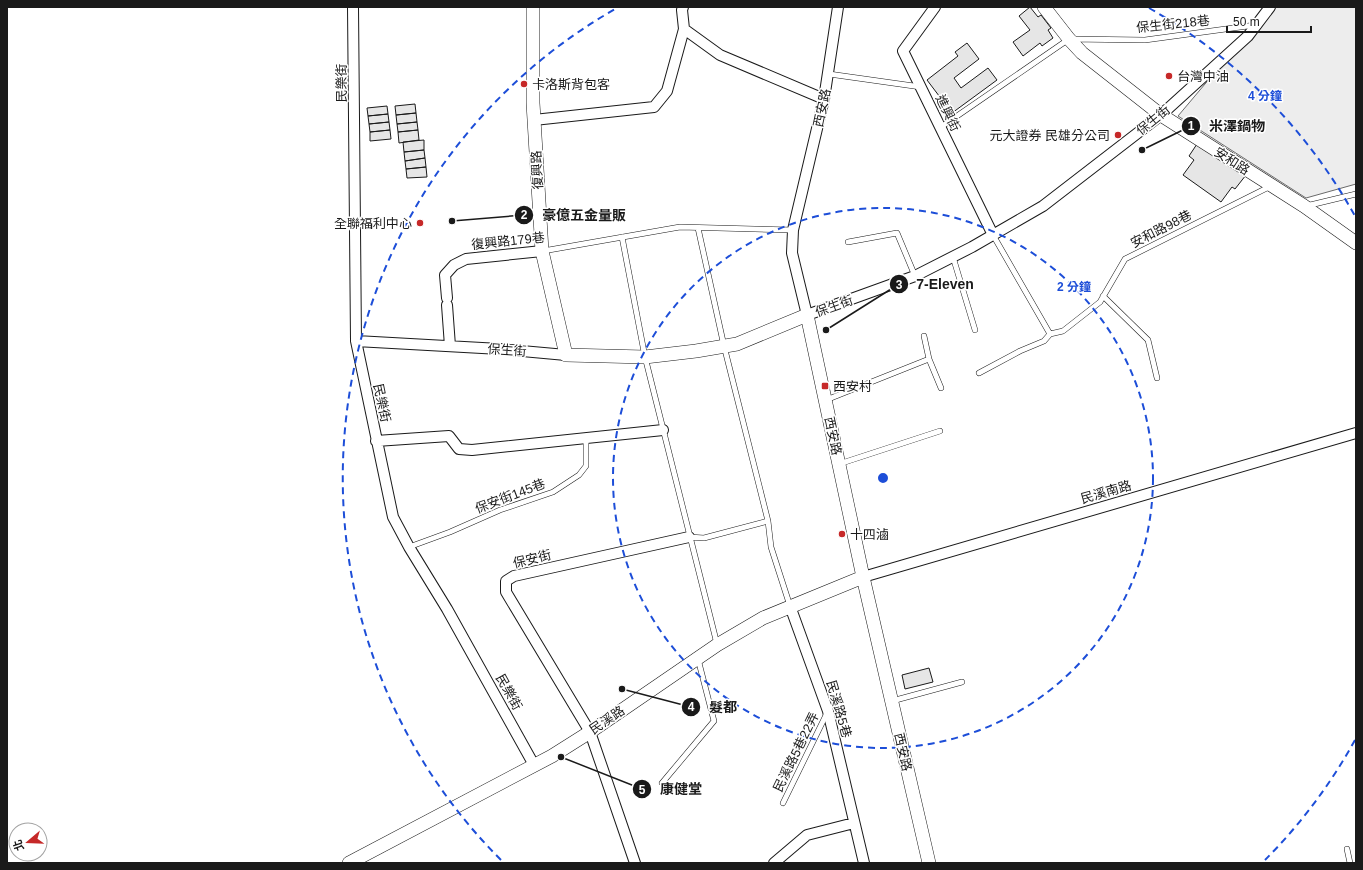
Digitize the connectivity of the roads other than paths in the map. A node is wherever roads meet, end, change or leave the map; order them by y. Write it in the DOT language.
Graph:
graph roads {
  1 [pos="354,7"];
  2 [pos="533,7"];
  3 [pos="683,7"];
  4 [pos="838,7"];
  5 [pos="935,7"];
  6 [pos="1044,7"];
  7 [pos="1270,7"];
  8 [pos="1256,25"];
  9 [pos="684,29"];
  10 [pos="1069,39"];
  11 [pos="828,74"];
  12 [pos="920,87"];
  13 [pos="824,99"];
  14 [pos="1162,115"];
  15 [pos="534,120"];
  16 [pos="941,128"];
  17 [pos="1272,186"];
  18 [pos="1356,194"];
  19 [pos="1304,206"];
  20 [pos="698,228"];
  21 [pos="792,230"];
  22 [pos="993,235"];
  23 [pos="622,237"];
  24 [pos="848,242"];
  25 [pos="1356,244"];
  26 [pos="542,252"];
  27 [pos="953,257"];
  28 [pos="915,276"];
  29 [pos="1103,296"];
  30 [pos="807,315"];
  31 [pos="975,330"];
  32 [pos="1050,334"];
  33 [pos="924,336"];
  34 [pos="356,341"];
  35 [pos="450,346"];
  36 [pos="724,346"];
  37 [pos="566,355"];
  38 [pos="644,357"];
  39 [pos="929,359"];
  40 [pos="979,372"];
  41 [pos="1157,378"];
  42 [pos="941,388"];
  43 [pos="825,401"];
  44 [pos="663,430"];
  45 [pos="940,431"];
  46 [pos="1356,432"];
  47 [pos="586,438"];
  48 [pos="376,441"];
  49 [pos="839,464"];
  50 [pos="768,521"];
  51 [pos="689,537"];
  52 [pos="409,547"];
  53 [pos="863,577"];
  54 [pos="790,606"];
  55 [pos="717,645"];
  56 [pos="698,658"];
  57 [pos="962,682"];
  58 [pos="891,701"];
  59 [pos="828,711"];
  60 [pos="590,732"];
  61 [pos="534,765"];
  62 [pos="662,782"];
  63 [pos="783,803"];
  64 [pos="854,823"];
  65 [pos="1347,848"];
  66 [pos="349,863"];
  67 [pos="635,863"];
  68 [pos="774,863"];
  69 [pos="864,863"];
  70 [pos="929,863"];
  71 [pos="1350,863"];
  1 -- 34 [label="street, 民樂街"];
  2 -- 15 [label="street, 復興路"];
  3 -- 9 [label="street"];
  4 -- 11 [label="street, 西安路"];
  5 -- 12 [label="street, 進興街"];
  6 -- 10 [label="street, 安和路"];
  7 -- 8 [label="street, 保生街"];
  8 -- 10 [label="lane, 保生街218巷"];
  8 -- 14 [label="street, 保生街"];
  9 -- 13 [label="street"];
  9 -- 15 [label="street"];
  10 -- 14 [label="street, 安和路"];
  10 -- 16 [label="lane"];
  11 -- 12 [label="lane"];
  11 -- 13 [label="street, 西安路"];
  12 -- 16 [label="street, 進興街"];
  13 -- 21 [label="street, 西安路"];
  14 -- 17 [label="street, 安和路"];
  14 -- 22 [label="street, 保生街"];
  15 -- 26 [label="street, 復興路"];
  16 -- 22 [label="street, 進興街"];
  17 -- 19 [label="street, 安和路"];
  17 -- 29 [label="lane, 安和路98巷"];
  18 -- 19 [label="lane"];
  19 -- 25 [label="street, 安和路"];
  20 -- 21 [label="lane, 復興路179巷"];
  20 -- 23 [label="lane, 復興路179巷"];
  20 -- 36 [label="lane"];
  21 -- 30 [label="street, 西安路"];
  22 -- 27 [label="street, 保生街"];
  22 -- 32 [label="lane"];
  23 -- 26 [label="lane, 復興路179巷"];
  23 -- 38 [label="lane"];
  24 -- 28 [label="lane"];
  26 -- 35 [label="street, 復興路179巷"];
  26 -- 37 [label="street, 復興路"];
  27 -- 28 [label="street, 保生街"];
  27 -- 31 [label="lane"];
  28 -- 30 [label="street, 保生街"];
  29 -- 32 [label="lane, 安和路98巷"];
  29 -- 41 [label="lane"];
  30 -- 36 [label="street, 保生街"];
  30 -- 43 [label="street, 西安路"];
  32 -- 40 [label="lane, 安和路98巷"];
  33 -- 39 [label="lane"];
  34 -- 35 [label="street, 保生街"];
  34 -- 48 [label="street, 民樂街"];
  35 -- 37 [label="street, 保生街"];
  36 -- 38 [label="street, 保生街"];
  36 -- 50 [label="lane"];
  37 -- 38 [label="street, 保生街"];
  38 -- 44 [label="lane"];
  39 -- 42 [label="lane"];
  39 -- 43 [label="lane"];
  43 -- 49 [label="street, 西安路"];
  44 -- 47 [label="street"];
  44 -- 51 [label="lane"];
  45 -- 49 [label="lane"];
  46 -- 53 [label="street, 民溪南路"];
  47 -- 48 [label="street"];
  47 -- 52 [label="lane, 保安街145巷"];
  48 -- 52 [label="street, 民樂街"];
  49 -- 53 [label="street, 西安路"];
  50 -- 51 [label="lane"];
  50 -- 54 [label="lane"];
  51 -- 55 [label="lane"];
  51 -- 60 [label="street, 保安街"];
  52 -- 61 [label="street, 民樂街"];
  53 -- 54 [label="street, 民溪路"];
  53 -- 58 [label="street, 西安路"];
  54 -- 55 [label="street, 民溪路"];
  54 -- 59 [label="street, 民溪路5巷"];
  55 -- 56 [label="street, 民溪路"];
  56 -- 60 [label="street, 民溪路"];
  56 -- 62 [label="lane"];
  57 -- 58 [label="lane"];
  58 -- 70 [label="street, 西安路"];
  59 -- 63 [label="lane, 民溪路5巷22弄"];
  59 -- 64 [label="street, 民溪路5巷"];
  60 -- 61 [label="street, 民溪路"];
  60 -- 67 [label="street"];
  61 -- 66 [label="street, 民溪路"];
  64 -- 68 [label="street"];
  64 -- 69 [label="street, 民溪路5巷"];
  65 -- 71 [label="lane"];
}
